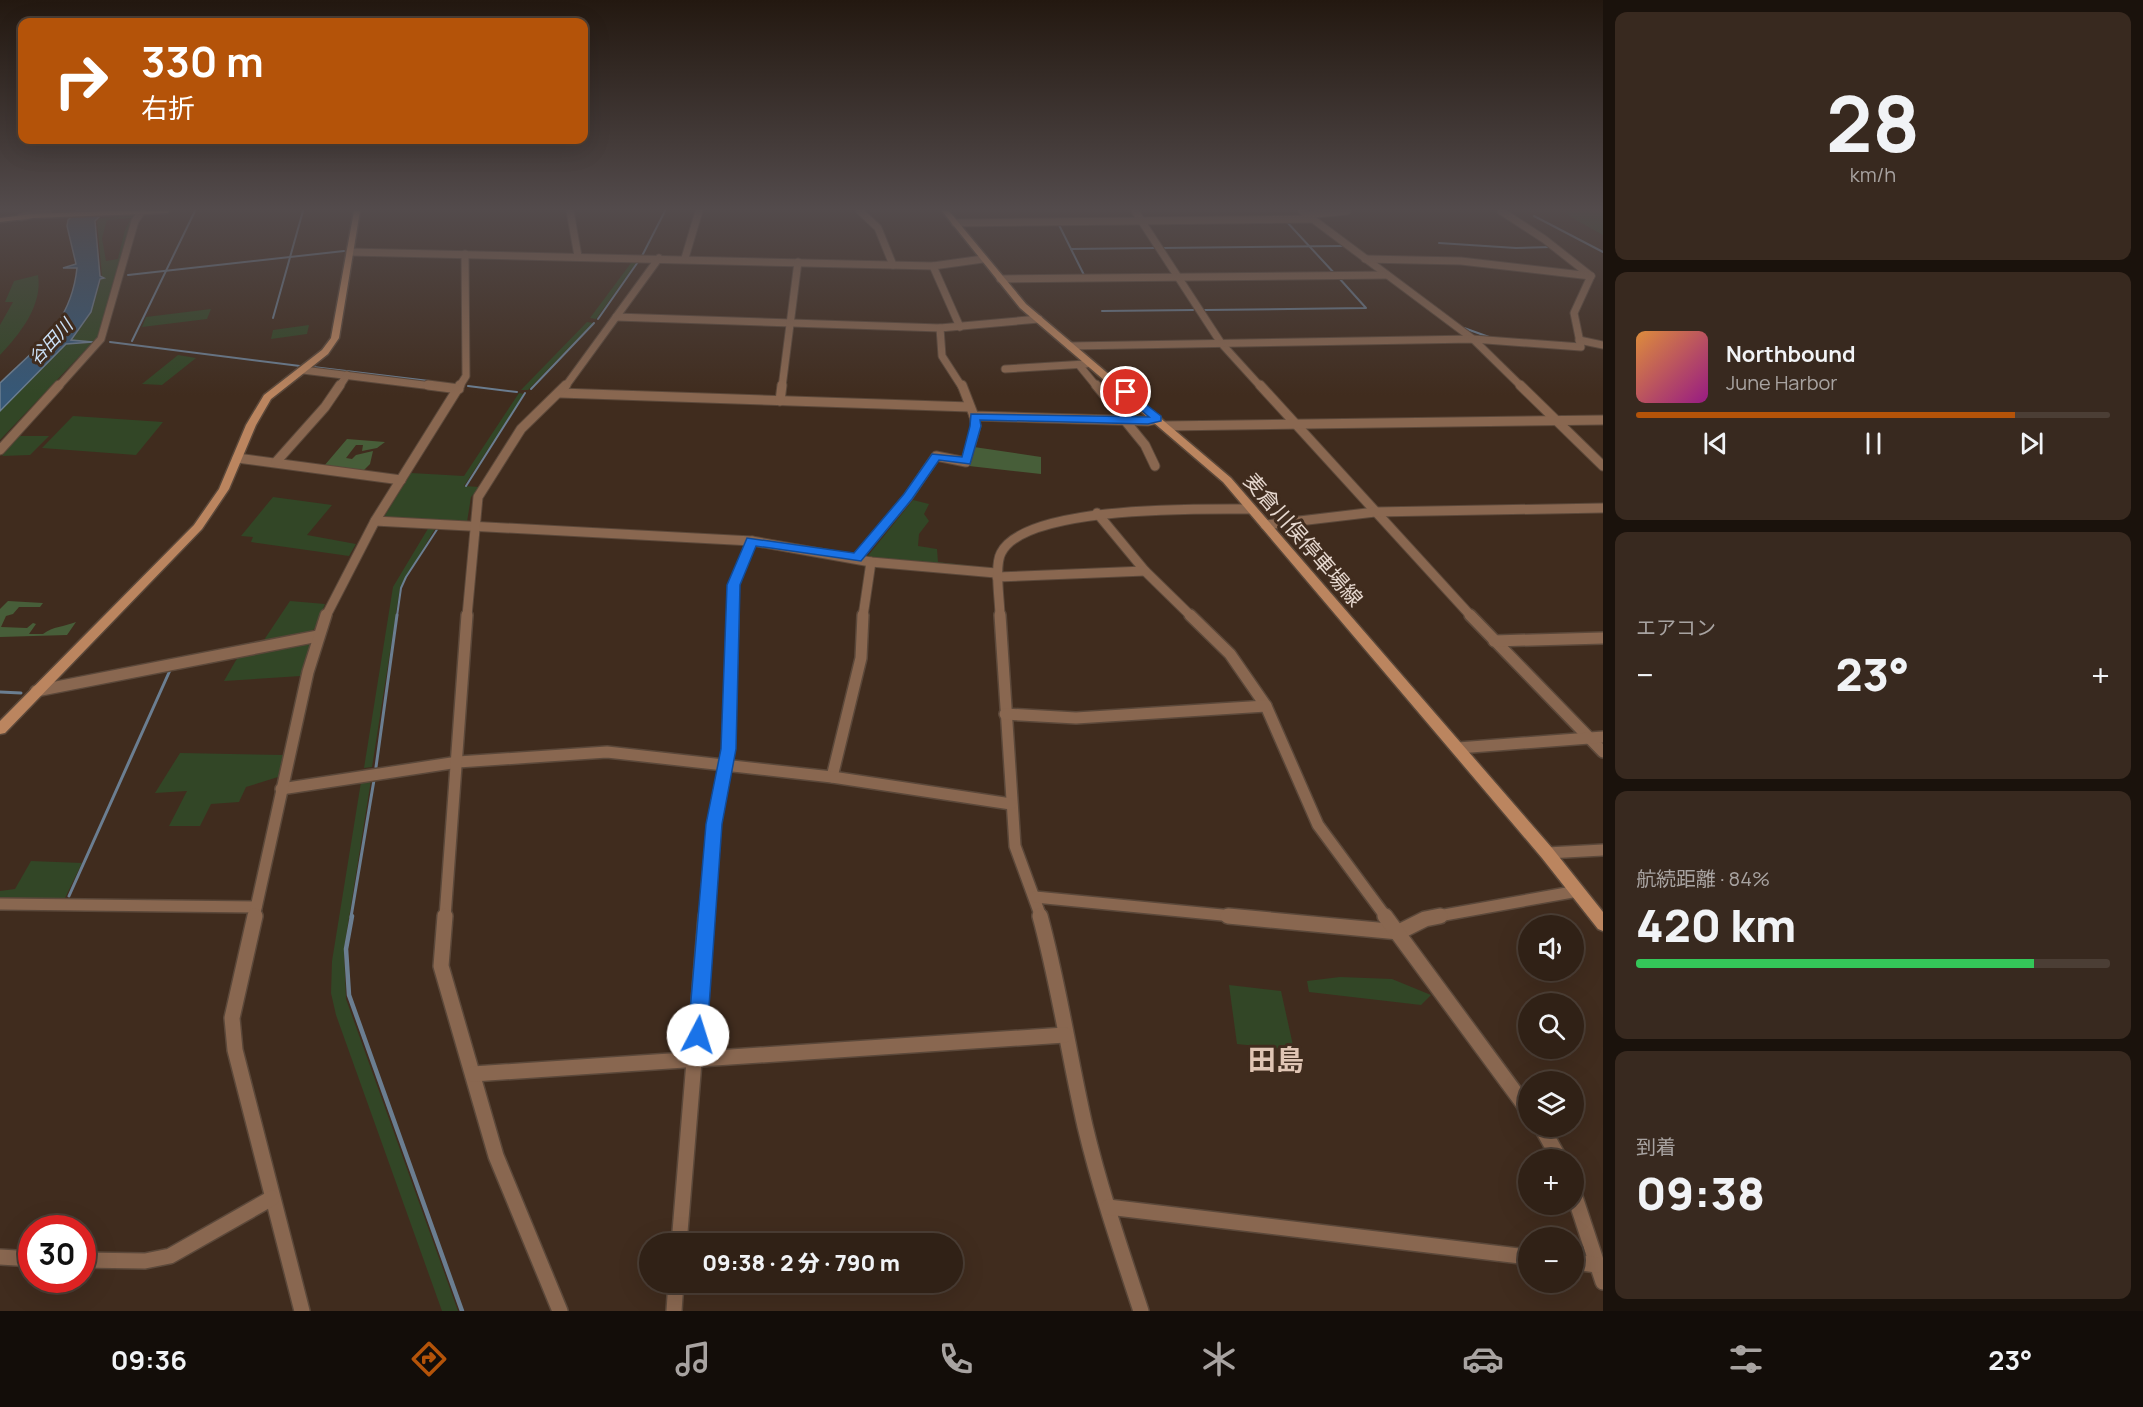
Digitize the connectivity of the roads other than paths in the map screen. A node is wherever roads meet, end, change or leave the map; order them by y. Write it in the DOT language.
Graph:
graph roads {
  1 [pos="120,272"];
  2 [pos="346,272"];
  3 [pos="465,272"];
  4 [pos="649,272"];
  5 [pos="796,272"];
  6 [pos="936,272"];
  7 [pos="994,272"];
  8 [pos="1173,272"];
  9 [pos="1383,272"];
  10 [pos="1558,272"];
  11 [pos="1586,272"];
  12 [pos="1387,275"];
  13 [pos="1591,276"];
  14 [pos="1177,278"];
  15 [pos="1000,279"];
  16 [pos="616,317"];
  17 [pos="1039,320"];
  18 [pos="789,323"];
  19 [pos="960,327"];
  20 [pos="940,328"];
  21 [pos="1473,339"];
  22 [pos="1579,340"];
  23 [pos="1221,343"];
  24 [pos="1603,345"];
  25 [pos="1070,346"];
  26 [pos="1085,364"];
  27 [pos="306,367"];
  28 [pos="1005,369"];
  29 [pos="346,375"];
  30 [pos="460,386"];
  31 [pos="560,393"];
  32 [pos="780,401"];
  33 [pos="972,412"];
  34 [pos="1124,420"];
  35 [pos="1603,420"];
  36 [pos="1558,421"];
  37 [pos="1161,422"];
  38 [pos="1294,424"];
  39 [pos="0,450"];
  40 [pos="237,458"];
  41 [pos="276,462"];
  42 [pos="1603,465"];
  43 [pos="1155,466"];
  44 [pos="401,480"];
  45 [pos="1603,508"];
  46 [pos="1251,509"];
  47 [pos="1375,512"];
  48 [pos="1097,513"];
  49 [pos="375,522"];
  50 [pos="1264,525"];
  51 [pos="473,527"];
  52 [pos="752,541"];
  53 [pos="856,558"];
  54 [pos="871,562"];
  55 [pos="1145,571"];
  56 [pos="996,575"];
  57 [pos="318,636"];
  58 [pos="1603,638"];
  59 [pos="1494,640"];
  60 [pos="35,692"];
  61 [pos="1266,706"];
  62 [pos="1005,714"];
  63 [pos="0,729"];
  64 [pos="1603,737"];
  65 [pos="1590,739"];
  66 [pos="1458,748"];
  67 [pos="1603,752"];
  68 [pos="458,762"];
  69 [pos="725,766"];
  70 [pos="832,777"];
  71 [pos="282,789"];
  72 [pos="1011,804"];
  73 [pos="1603,849"];
  74 [pos="1547,853"];
  75 [pos="1578,891"];
  76 [pos="1035,897"];
  77 [pos="0,904"];
  78 [pos="256,908"];
  79 [pos="1603,924"];
  80 [pos="1399,932"];
  81 [pos="1065,1035"];
  82 [pos="696,1059"];
  83 [pos="473,1074"];
  84 [pos="1518,1096"];
  85 [pos="272,1198"];
  86 [pos="1108,1207"];
  87 [pos="1581,1215"];
  88 [pos="680,1233"];
  89 [pos="1518,1256"];
  90 [pos="0,1257"];
  91 [pos="18,1258"];
  92 [pos="96,1260"];
  93 [pos="1584,1263"];
  94 [pos="1597,1265"];
  95 [pos="1603,1282"];
  96 [pos="675,1293"];
  97 [pos="302,1311"];
  98 [pos="560,1311"];
  99 [pos="674,1311"];
  100 [pos="1141,1311"];
  1 -- 39 [label="street"];
  2 -- 27 [label="main road"];
  3 -- 30 [label="street"];
  4 -- 16 [label="street"];
  5 -- 18 [label="street"];
  6 -- 19 [label="street"];
  7 -- 15 [label="main road, 麦倉川俣停車場線"];
  8 -- 14 [label="street"];
  9 -- 12 [label="street"];
  10 -- 13 [label="street"];
  11 -- 13 [label="street"];
  12 -- 14 [label="street"];
  12 -- 21 [label="street"];
  13 -- 22 [label="street"];
  14 -- 15 [label="street"];
  14 -- 23 [label="street"];
  15 -- 17 [label="main road, 麦倉川俣停車場線"];
  16 -- 18 [label="street"];
  16 -- 31 [label="street"];
  17 -- 19 [label="street"];
  17 -- 25 [label="main road, 麦倉川俣停車場線"];
  18 -- 20 [label="street"];
  18 -- 32 [label="street"];
  19 -- 20 [label="street"];
  20 -- 33 [label="street"];
  21 -- 22 [label="street"];
  21 -- 23 [label="street"];
  21 -- 36 [label="street"];
  22 -- 24 [label="street"];
  23 -- 25 [label="street"];
  23 -- 38 [label="street"];
  25 -- 26 [label="main road, 麦倉川俣停車場線"];
  26 -- 28 [label="street"];
  26 -- 34 [label="street"];
  26 -- 37 [label="main road, 麦倉川俣停車場線"];
  27 -- 29 [label="street"];
  27 -- 30 [label="street"];
  27 -- 40 [label="main road"];
  29 -- 30 [label="street"];
  29 -- 41 [label="street"];
  30 -- 44 [label="street"];
  31 -- 32 [label="street"];
  31 -- 51 [label="street"];
  32 -- 33 [label="street"];
  33 -- 34 [label="street"];
  33 -- 53 [label="street"];
  34 -- 37 [label="street"];
  34 -- 43 [label="street"];
  35 -- 36 [label="street"];
  36 -- 38 [label="street"];
  36 -- 42 [label="street"];
  37 -- 38 [label="street"];
  37 -- 46 [label="main road, 麦倉川俣停車場線"];
  38 -- 47 [label="street"];
  40 -- 41 [label="street"];
  40 -- 60 [label="main road"];
  41 -- 44 [label="street"];
  44 -- 49 [label="street"];
  45 -- 47 [label="street"];
  46 -- 48 [label="street"];
  46 -- 50 [label="main road, 麦倉川俣停車場線"];
  47 -- 50 [label="street"];
  47 -- 59 [label="street"];
  48 -- 55 [label="street"];
  48 -- 56 [label="street"];
  49 -- 51 [label="street"];
  49 -- 57 [label="street"];
  50 -- 66 [label="main road, 麦倉川俣停車場線"];
  51 -- 52 [label="street"];
  51 -- 68 [label="street"];
  52 -- 53 [label="street"];
  52 -- 69 [label="street"];
  53 -- 54 [label="street"];
  54 -- 56 [label="street"];
  54 -- 70 [label="street"];
  55 -- 56 [label="street"];
  55 -- 61 [label="street"];
  56 -- 62 [label="street"];
  57 -- 60 [label="street"];
  57 -- 71 [label="street"];
  58 -- 59 [label="street"];
  59 -- 65 [label="street"];
  60 -- 63 [label="main road"];
  61 -- 62 [label="street"];
  61 -- 80 [label="street"];
  62 -- 72 [label="street"];
  64 -- 65 [label="street"];
  65 -- 66 [label="street"];
  65 -- 67 [label="street"];
  66 -- 74 [label="main road, 麦倉川俣停車場線"];
  68 -- 69 [label="street"];
  68 -- 71 [label="street"];
  68 -- 83 [label="street"];
  69 -- 70 [label="street"];
  69 -- 82 [label="street"];
  70 -- 72 [label="street"];
  71 -- 78 [label="street"];
  72 -- 76 [label="street"];
  73 -- 74 [label="street"];
  74 -- 75 [label="main road, 麦倉川俣停車場線"];
  75 -- 79 [label="main road, 麦倉川俣停車場線"];
  75 -- 80 [label="street"];
  76 -- 80 [label="street"];
  76 -- 81 [label="street"];
  77 -- 78 [label="street"];
  78 -- 85 [label="street"];
  80 -- 84 [label="street"];
  81 -- 82 [label="street"];
  81 -- 86 [label="street"];
  82 -- 83 [label="street"];
  82 -- 88 [label="street"];
  83 -- 98 [label="street"];
  85 -- 92 [label="street"];
  85 -- 97 [label="street"];
  86 -- 89 [label="street"];
  86 -- 100 [label="street"];
  87 -- 94 [label="street"];
  90 -- 91 [label="street"];
  93 -- 94 [label="street"];
  94 -- 95 [label="street"];
  96 -- 99 [label="street"];
}
